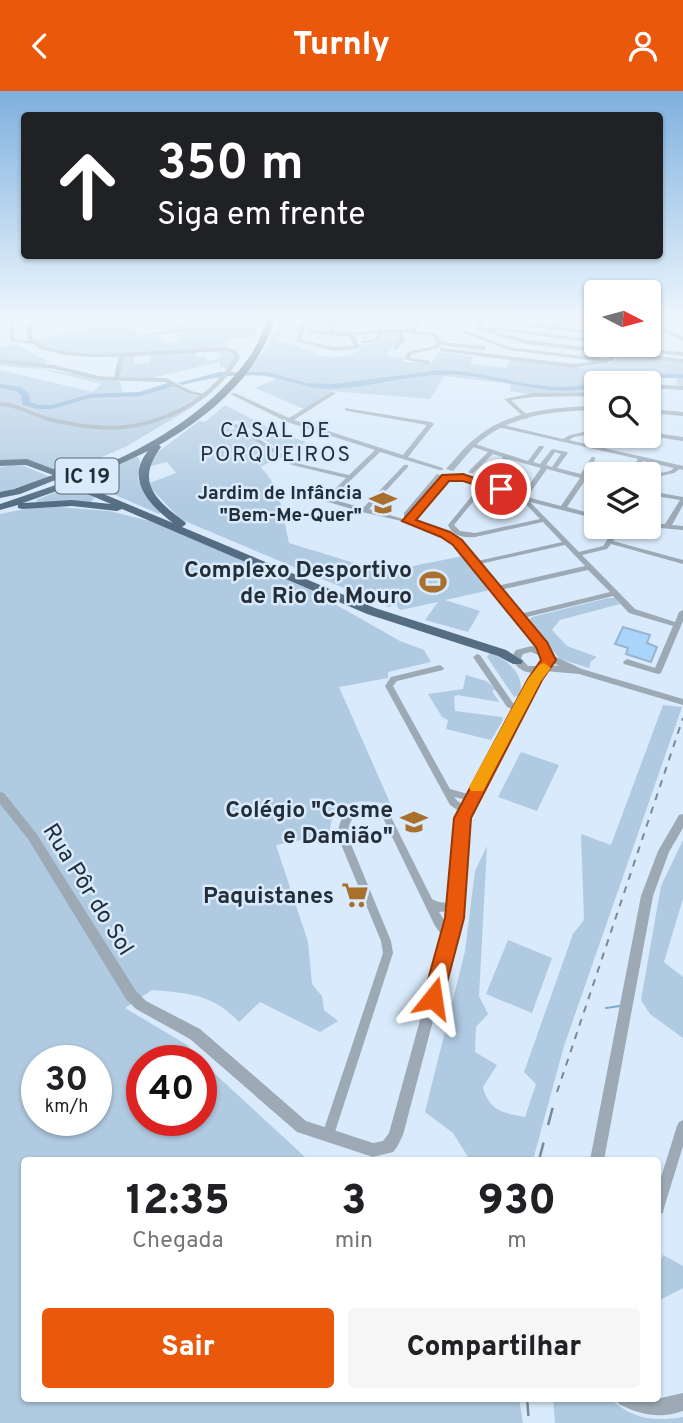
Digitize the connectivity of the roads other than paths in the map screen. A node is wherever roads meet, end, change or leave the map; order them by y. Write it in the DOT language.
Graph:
graph roads {
  1 [pos="124,379"];
  2 [pos="228,379"];
  3 [pos="229,379"];
  4 [pos="231,379"];
  5 [pos="661,387"];
  6 [pos="683,388"];
  7 [pos="333,393"];
  8 [pos="233,394"];
  9 [pos="584,394"];
  10 [pos="205,395"];
  11 [pos="0,404"];
  12 [pos="347,408"];
  13 [pos="584,408"];
  14 [pos="661,412"];
  15 [pos="683,414"];
  16 [pos="526,417"];
  17 [pos="289,421"];
  18 [pos="234,425"];
  19 [pos="500,426"];
  20 [pos="169,434"];
  21 [pos="584,434"];
  22 [pos="661,436"];
  23 [pos="683,439"];
  24 [pos="564,441"];
  25 [pos="472,445"];
  26 [pos="541,447"];
  27 [pos="379,450"];
  28 [pos="128,451"];
  29 [pos="493,451"];
  30 [pos="404,457"];
  31 [pos="506,457"];
  32 [pos="593,459"];
  33 [pos="641,459"];
  34 [pos="639,462"];
  35 [pos="529,463"];
  36 [pos="0,464"];
  37 [pos="406,466"];
  38 [pos="547,467"];
  39 [pos="681,467"];
  40 [pos="471,472"];
  41 [pos="442,473"];
  42 [pos="661,474"];
  43 [pos="491,475"];
  44 [pos="349,477"];
  45 [pos="583,477"];
  46 [pos="485,484"];
  47 [pos="85,487"];
  48 [pos="661,494"];
  49 [pos="0,495"];
  50 [pos="682,497"];
  51 [pos="523,498"];
  52 [pos="0,501"];
  53 [pos="0,508"];
  54 [pos="563,508"];
  55 [pos="364,511"];
  56 [pos="584,514"];
  57 [pos="149,516"];
  58 [pos="544,520"];
  59 [pos="408,522"];
  60 [pos="661,526"];
  61 [pos="185,527"];
  62 [pos="667,527"];
  63 [pos="683,528"];
  64 [pos="612,539"];
  65 [pos="610,542"];
  66 [pos="566,543"];
  67 [pos="578,554"];
  68 [pos="683,562"];
  69 [pos="475,563"];
  70 [pos="590,567"];
  71 [pos="496,589"];
  72 [pos="615,593"];
  73 [pos="683,612"];
  74 [pos="519,617"];
  75 [pos="677,625"];
  76 [pos="533,635"];
  77 [pos="546,656"];
  78 [pos="477,657"];
  79 [pos="522,657"];
  80 [pos="628,662"];
  81 [pos="440,668"];
  82 [pos="543,668"];
  83 [pos="579,671"];
  84 [pos="526,697"];
  85 [pos="683,702"];
  86 [pos="519,709"];
  87 [pos="445,789"];
  88 [pos="0,796"];
  89 [pos="471,798"];
  90 [pos="465,811"];
  91 [pos="683,818"];
  92 [pos="429,902"];
  93 [pos="456,907"];
  94 [pos="449,936"];
  95 [pos="683,1126"];
  96 [pos="328,1135"];
  97 [pos="598,1157"];
  98 [pos="661,1198"];
  99 [pos="635,1402"];
  100 [pos="683,1402"];
  1 -- 10 [label="street"];
  2 -- 10 [label="street"];
  3 -- 28 [label="highway, IC 19"];
  4 -- 20 [label="highway, IC 19"];
  5 -- 6 [label="street"];
  7 -- 17 [label="street"];
  8 -- 17 [label="street"];
  9 -- 16 [label="street"];
  10 -- 11 [label="street"];
  12 -- 30 [label="street"];
  13 -- 16 [label="street"];
  14 -- 15 [label="street"];
  16 -- 19 [label="street"];
  17 -- 27 [label="street"];
  18 -- 44 [label="street"];
  19 -- 24 [label="street"];
  19 -- 25 [label="street"];
  20 -- 53 [label="highway, IC 19"];
  20 -- 61 [label="highway"];
  21 -- 24 [label="street"];
  22 -- 23 [label="street"];
  24 -- 33 [label="street"];
  25 -- 29 [label="street"];
  25 -- 41 [label="street"];
  26 -- 35 [label="street"];
  27 -- 30 [label="street"];
  27 -- 44 [label="street"];
  28 -- 49 [label="highway"];
  28 -- 52 [label="highway, IC 19"];
  29 -- 31 [label="street"];
  29 -- 40 [label="street"];
  30 -- 41 [label="street"];
  31 -- 35 [label="street"];
  31 -- 43 [label="street"];
  32 -- 45 [label="street"];
  33 -- 34 [label="street"];
  33 -- 39 [label="street"];
  35 -- 38 [label="street"];
  36 -- 47 [label="highway, bridge"];
  37 -- 55 [label="street"];
  38 -- 45 [label="street"];
  38 -- 51 [label="street"];
  39 -- 42 [label="street"];
  41 -- 46 [label="street"];
  41 -- 59 [label="street"];
  44 -- 55 [label="street"];
  45 -- 54 [label="street"];
  46 -- 51 [label="street"];
  46 -- 58 [label="street"];
  47 -- 57 [label="highway"];
  47 -- 61 [label="highway"];
  48 -- 50 [label="street"];
  50 -- 62 [label="street"];
  51 -- 54 [label="street"];
  51 -- 58 [label="street"];
  53 -- 57 [label="highway"];
  54 -- 56 [label="street"];
  55 -- 59 [label="street"];
  57 -- 79 [label="highway"];
  58 -- 66 [label="street"];
  59 -- 69 [label="street"];
  60 -- 62 [label="street"];
  61 -- 79 [label="highway"];
  62 -- 63 [label="street"];
  64 -- 65 [label="street"];
  65 -- 67 [label="street"];
  65 -- 68 [label="street"];
  66 -- 67 [label="street"];
  66 -- 69 [label="street"];
  67 -- 70 [label="street"];
  69 -- 71 [label="street"];
  70 -- 71 [label="street"];
  70 -- 72 [label="street"];
  71 -- 74 [label="street"];
  72 -- 74 [label="street"];
  72 -- 75 [label="street"];
  73 -- 75 [label="street"];
  74 -- 76 [label="street"];
  75 -- 80 [label="street"];
  76 -- 77 [label="street"];
  76 -- 79 [label="street"];
  77 -- 79 [label="street"];
  77 -- 82 [label="street"];
  77 -- 83 [label="street"];
  78 -- 86 [label="street"];
  79 -- 82 [label="street"];
  79 -- 84 [label="street"];
  81 -- 87 [label="street"];
  82 -- 83 [label="street"];
  82 -- 84 [label="street"];
  83 -- 85 [label="street"];
  84 -- 86 [label="street"];
  86 -- 89 [label="street"];
  87 -- 89 [label="street"];
  87 -- 90 [label="street"];
  88 -- 96 [label="street, Rua Pôr do Sol"];
  89 -- 90 [label="street"];
  90 -- 93 [label="street"];
  91 -- 97 [label="street"];
  92 -- 93 [label="street"];
  92 -- 94 [label="street"];
  92 -- 96 [label="street"];
  93 -- 94 [label="street"];
  94 -- 96 [label="street"];
  95 -- 98 [label="street"];
  99 -- 100 [label="street"];
}
